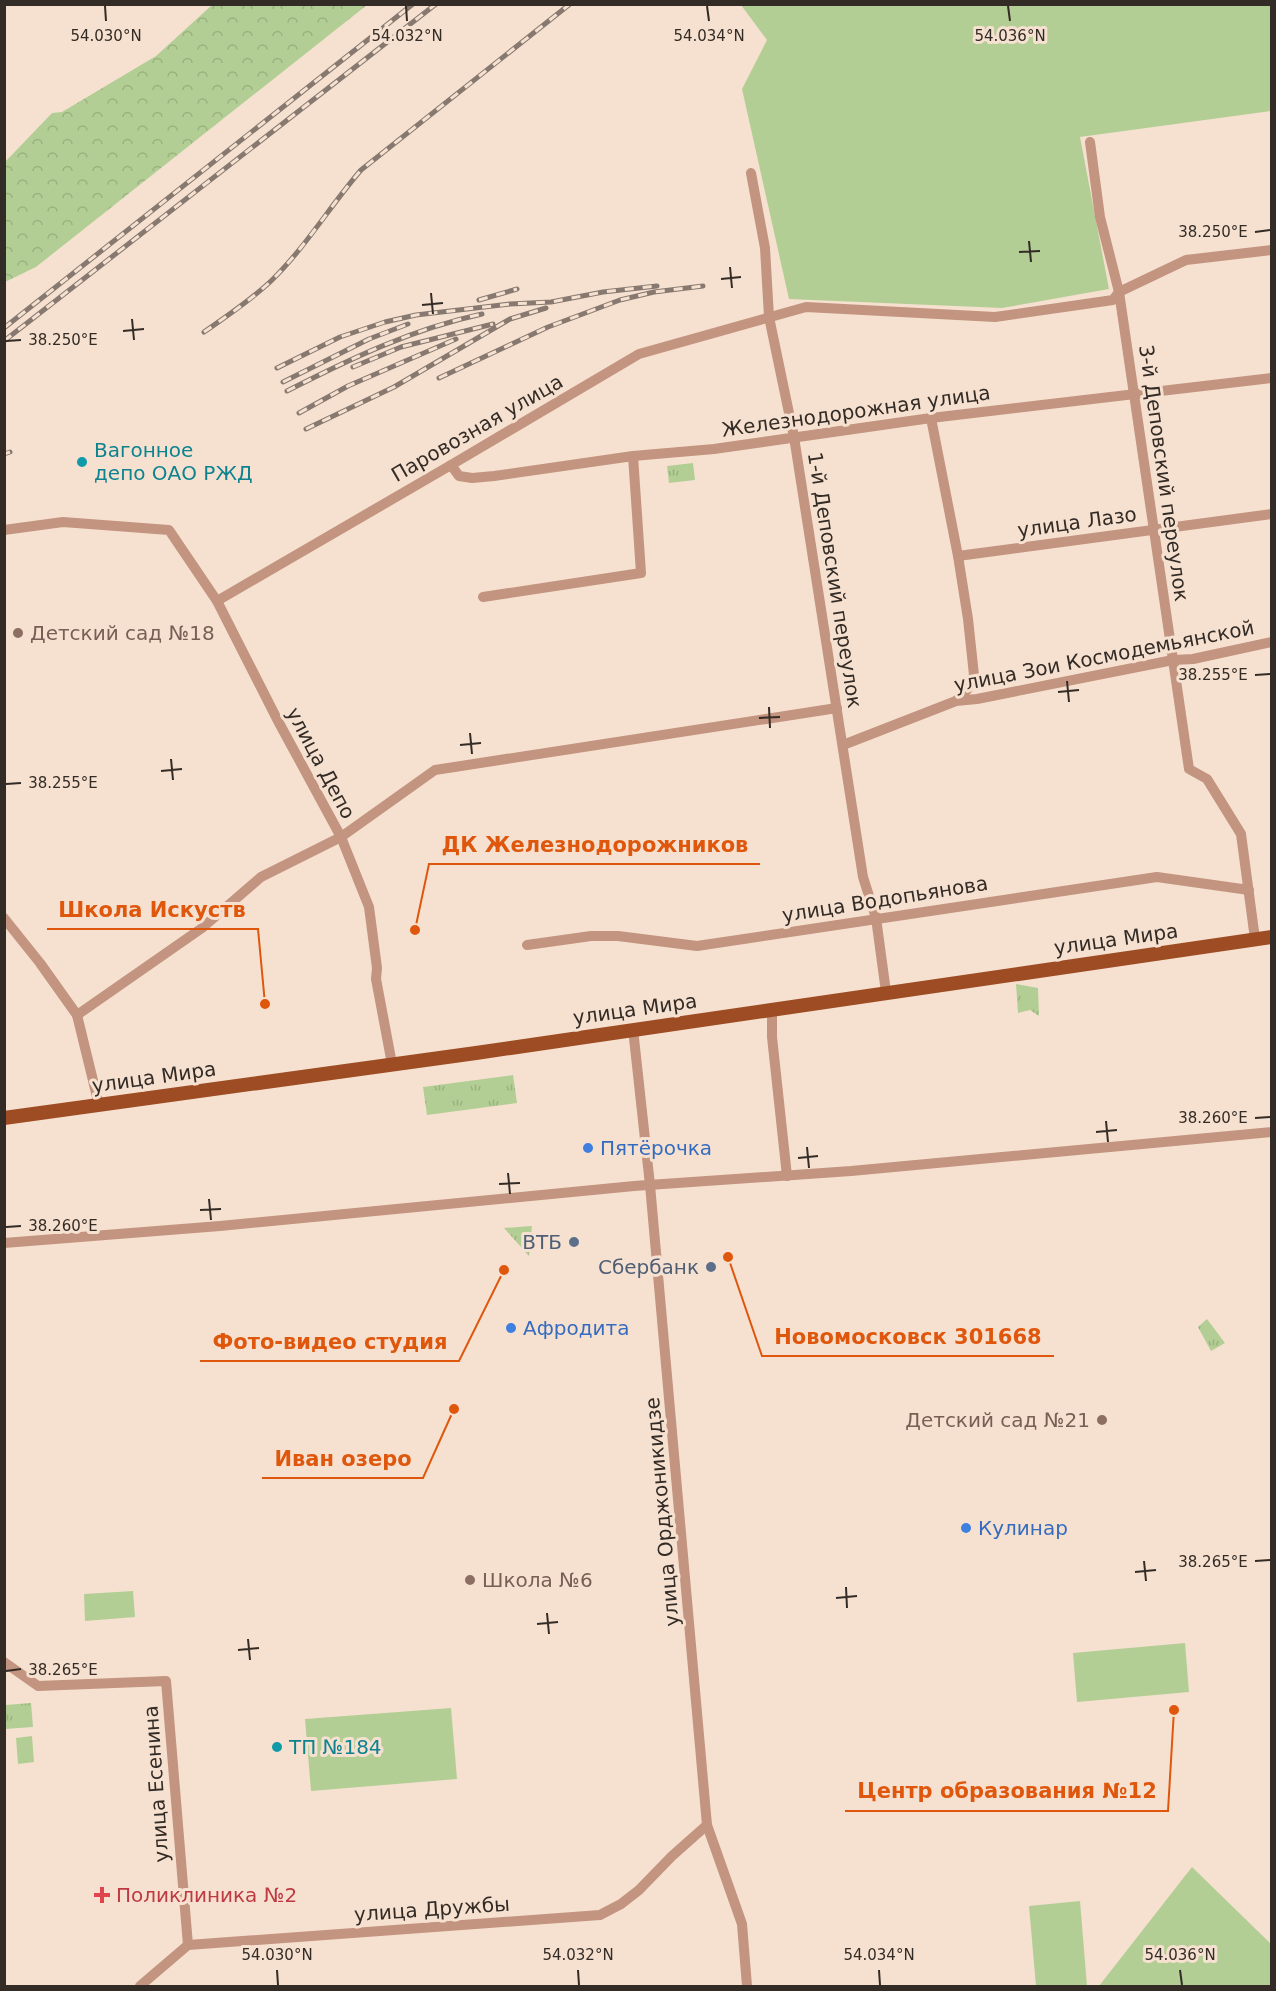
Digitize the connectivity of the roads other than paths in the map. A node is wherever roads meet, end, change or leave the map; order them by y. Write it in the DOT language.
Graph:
graph roads {
  1 [pos="1090,142"];
  2 [pos="751,173"];
  3 [pos="1272,250"];
  4 [pos="1119,292"];
  5 [pos="769,317"];
  6 [pos="1272,378"];
  7 [pos="1134,393"];
  8 [pos="931,418"];
  9 [pos="794,437"];
  10 [pos="633,456"];
  11 [pos="451,465"];
  12 [pos="1272,514"];
  13 [pos="4,530"];
  14 [pos="1154,530"];
  15 [pos="958,556"];
  16 [pos="483,597"];
  17 [pos="217,601"];
  18 [pos="1272,642"];
  19 [pos="1173,660"];
  20 [pos="956,701"];
  21 [pos="837,708"];
  22 [pos="843,745"];
  23 [pos="341,837"];
  24 [pos="1249,890"];
  25 [pos="4,918"];
  26 [pos="876,918"];
  27 [pos="1272,937"];
  28 [pos="1255,939"];
  29 [pos="526,945"];
  30 [pos="886,992"];
  31 [pos="772,1009"];
  32 [pos="77,1015"];
  33 [pos="633,1029"];
  34 [pos="392,1064"];
  35 [pos="99,1105"];
  36 [pos="4,1118"];
  37 [pos="1272,1132"];
  38 [pos="787,1176"];
  39 [pos="650,1185"];
  40 [pos="4,1243"];
  41 [pos="4,1662"];
  42 [pos="707,1825"];
  43 [pos="188,1945"];
  44 [pos="140,1986"];
  45 [pos="747,1986"];
  1 -- 4 [label="street, 3-й Деповский переулок"];
  2 -- 5 [label="street, 1-й Деповский переулок"];
  3 -- 4 [label="street, Паровозная улица"];
  4 -- 5 [label="street, Паровозная улица"];
  4 -- 7 [label="street, 3-й Деповский переулок"];
  5 -- 9 [label="street, 1-й Деповский переулок"];
  5 -- 11 [label="street, Паровозная улица"];
  6 -- 7 [label="street, Железнодорожная улица"];
  7 -- 8 [label="street, Железнодорожная улица"];
  7 -- 14 [label="street, 3-й Деповский переулок"];
  8 -- 9 [label="street, Железнодорожная улица"];
  8 -- 15 [label="street"];
  9 -- 10 [label="street, Железнодорожная улица"];
  9 -- 21 [label="street, 1-й Деповский переулок"];
  10 -- 11 [label="street, Железнодорожная улица"];
  10 -- 16 [label="street"];
  11 -- 17 [label="street, Паровозная улица"];
  12 -- 14 [label="street, улица Лазо"];
  13 -- 17 [label="street, улица Депо"];
  14 -- 15 [label="street, улица Лазо"];
  14 -- 19 [label="street, 3-й Деповский переулок"];
  15 -- 20 [label="street"];
  17 -- 23 [label="street, улица Депо"];
  18 -- 19 [label="street, улица Зои Космодемьянской"];
  19 -- 20 [label="street, улица Зои Космодемьянской"];
  19 -- 24 [label="street, 3-й Деповский переулок"];
  20 -- 22 [label="street, улица Зои Космодемьянской"];
  21 -- 22 [label="street, 1-й Деповский переулок"];
  21 -- 23 [label="street"];
  22 -- 26 [label="street, 1-й Деповский переулок"];
  23 -- 32 [label="street, улица Депо"];
  23 -- 34 [label="street"];
  24 -- 26 [label="street, улица Водопьянова"];
  24 -- 28 [label="street"];
  25 -- 32 [label="street"];
  26 -- 29 [label="street, улица Водопьянова"];
  26 -- 30 [label="street, 1-й Деповский переулок"];
  27 -- 28 [label="main road, улица Мира"];
  28 -- 30 [label="main road, улица Мира"];
  30 -- 31 [label="main road, улица Мира"];
  31 -- 33 [label="main road, улица Мира"];
  31 -- 38 [label="street"];
  32 -- 35 [label="street"];
  33 -- 34 [label="main road, улица Мира"];
  33 -- 39 [label="street, улица Орджоникидзе"];
  34 -- 35 [label="main road, улица Мира"];
  35 -- 36 [label="main road, улица Мира"];
  37 -- 38 [label="street"];
  38 -- 39 [label="street"];
  39 -- 40 [label="street"];
  39 -- 42 [label="street, улица Орджоникидзе"];
  41 -- 43 [label="street, улица Есенина"];
  42 -- 43 [label="street, улица Дружбы"];
  42 -- 45 [label="street, улица Орджоникидзе"];
  43 -- 44 [label="street"];
}
